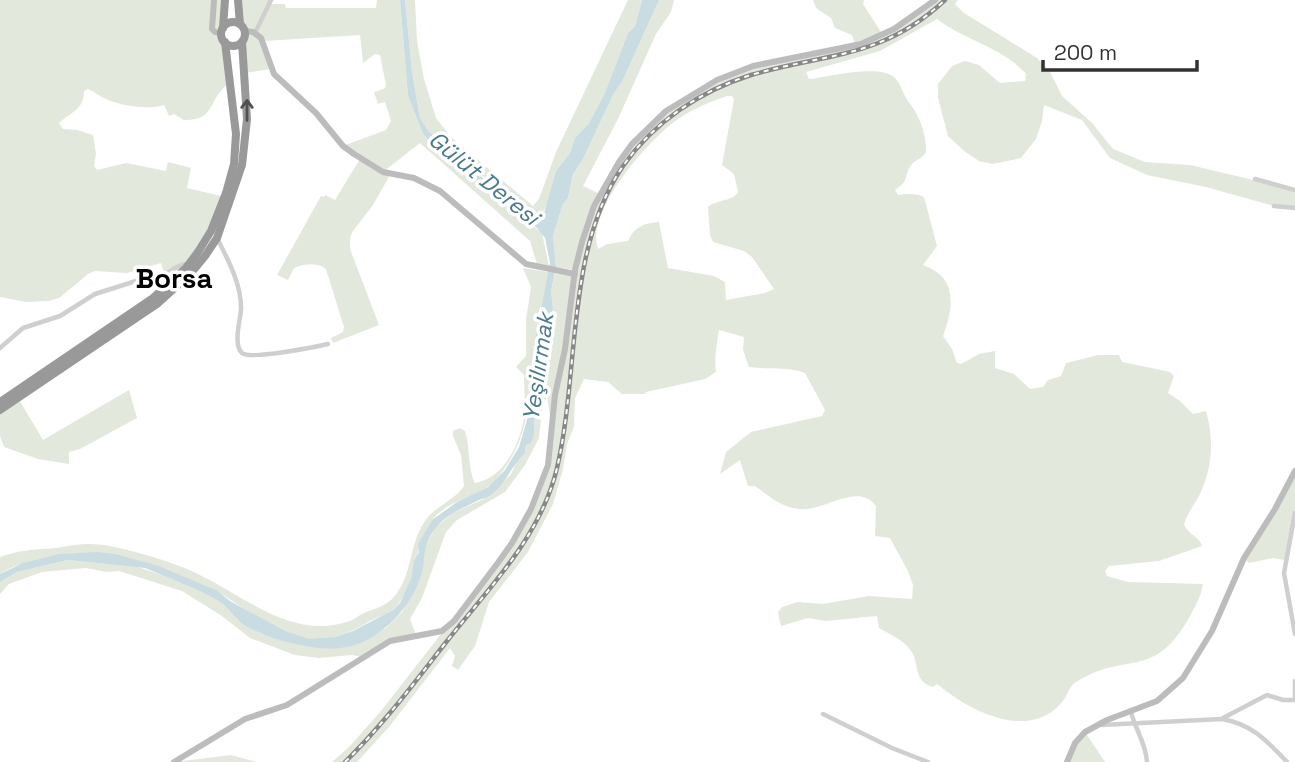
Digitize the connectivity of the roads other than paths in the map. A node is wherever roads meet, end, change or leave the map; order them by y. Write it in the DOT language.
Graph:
graph roads {
  1 [pos="214,0"];
  2 [pos="225,0"];
  3 [pos="238,0"];
  4 [pos="271,0"];
  5 [pos="935,0"];
  6 [pos="242,28"];
  7 [pos="255,33"];
  8 [pos="223,35"];
  9 [pos="242,42"];
  10 [pos="1255,179"];
  11 [pos="1295,190"];
  12 [pos="1274,206"];
  13 [pos="1295,208"];
  14 [pos="217,238"];
  15 [pos="190,263"];
  16 [pos="572,273"];
  17 [pos="328,344"];
  18 [pos="0,348"];
  19 [pos="0,402"];
  20 [pos="0,410"];
  21 [pos="1295,471"];
  22 [pos="1295,513"];
  23 [pos="1295,634"];
  24 [pos="1295,681"];
  25 [pos="1131,712"];
  26 [pos="823,714"];
  27 [pos="1222,719"];
  28 [pos="1134,723"];
  29 [pos="1097,725"];
  30 [pos="174,762"];
  31 [pos="928,762"];
  32 [pos="1068,762"];
  33 [pos="1147,762"];
  34 [pos="1287,762"];
  1 -- 8 [label="street"];
  2 -- 8 [label="highway"];
  3 -- 6 [label="highway"];
  4 -- 7 [label="street"];
  5 -- 16 [label="street"];
  6 -- 7 [label="street"];
  6 -- 8 [label="highway"];
  6 -- 9 [label="highway"];
  7 -- 16 [label="street"];
  8 -- 9 [label="highway"];
  8 -- 15 [label="highway"];
  14 -- 9 [label="highway, one-way"];
  10 -- 11 [label="street"];
  12 -- 13 [label="street"];
  14 -- 17 [label="street"];
  14 -- 20 [label="highway"];
  15 -- 18 [label="street"];
  15 -- 19 [label="highway"];
  16 -- 30 [label="street"];
  21 -- 25 [label="street"];
  22 -- 23 [label="street"];
  24 -- 27 [label="street"];
  25 -- 28 [label="street"];
  25 -- 29 [label="street"];
  26 -- 31 [label="street"];
  27 -- 28 [label="street"];
  27 -- 34 [label="street"];
  28 -- 29 [label="street"];
  28 -- 33 [label="street"];
  29 -- 32 [label="street"];
}
